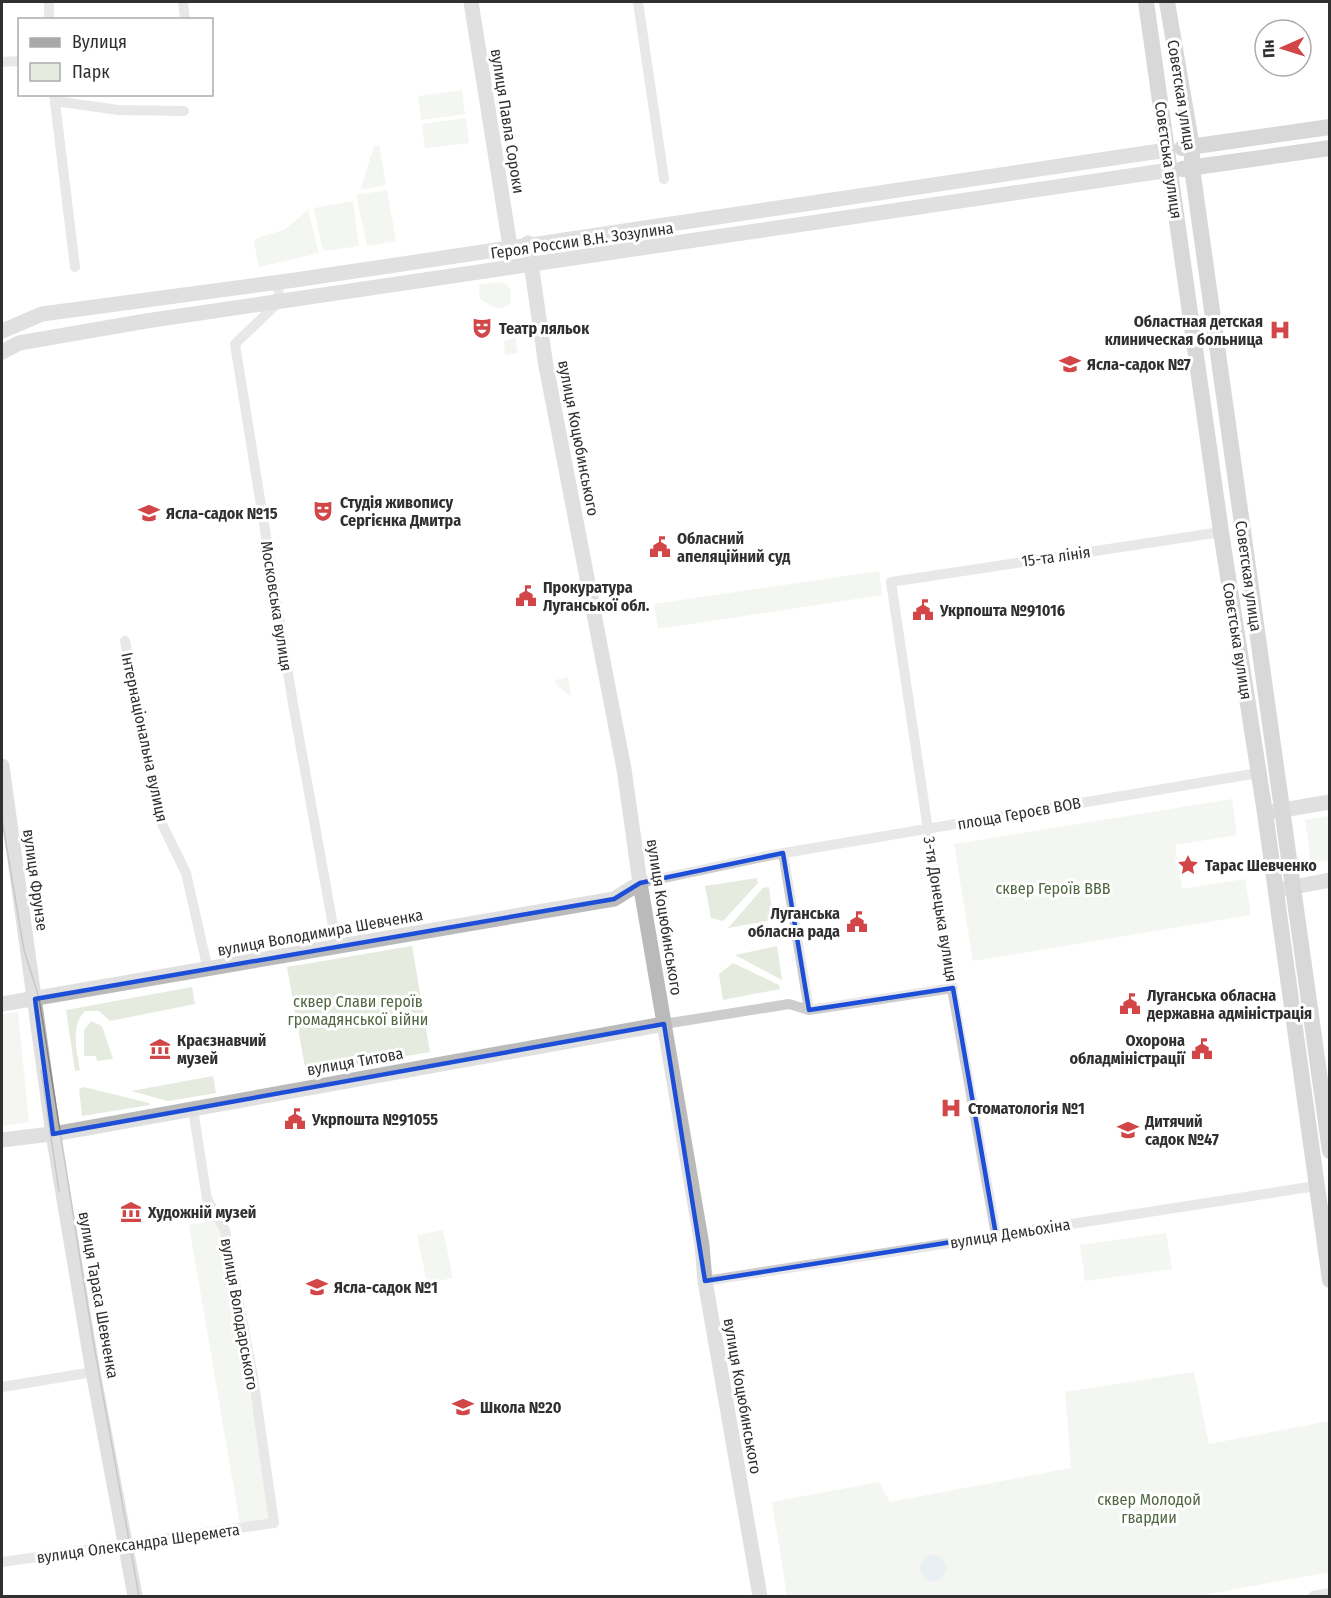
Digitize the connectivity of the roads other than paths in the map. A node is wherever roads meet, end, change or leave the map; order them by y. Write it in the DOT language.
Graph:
graph roads {
  1 [pos="49,2"];
  2 [pos="183,2"];
  3 [pos="471,2"];
  4 [pos="638,2"];
  5 [pos="1146,2"];
  6 [pos="1167,2"];
  7 [pos="49,18"];
  8 [pos="185,18"];
  9 [pos="18,61"];
  10 [pos="2,62"];
  11 [pos="54,98"];
  12 [pos="184,111"];
  13 [pos="1329,127"];
  14 [pos="1192,147"];
  15 [pos="1329,148"];
  16 [pos="1167,150"];
  17 [pos="1192,168"];
  18 [pos="1170,170"];
  19 [pos="664,179"];
  20 [pos="528,243"];
  21 [pos="510,246"];
  22 [pos="531,266"];
  23 [pos="75,267"];
  24 [pos="278,282"];
  25 [pos="279,302"];
  26 [pos="42,314"];
  27 [pos="2,320"];
  28 [pos="2,331"];
  29 [pos="2,352"];
  30 [pos="1221,532"];
  31 [pos="891,582"];
  32 [pos="124,641"];
  33 [pos="2,766"];
  34 [pos="1258,773"];
  35 [pos="1329,802"];
  36 [pos="1273,812"];
  37 [pos="928,828"];
  38 [pos="783,853"];
  39 [pos="1329,880"];
  40 [pos="640,883"];
  41 [pos="1292,886"];
  42 [pos="1274,891"];
  43 [pos="337,948"];
  44 [pos="208,970"];
  45 [pos="953,988"];
  46 [pos="35,999"];
  47 [pos="2,1004"];
  48 [pos="809,1010"];
  49 [pos="664,1024"];
  50 [pos="194,1109"];
  51 [pos="53,1134"];
  52 [pos="2,1140"];
  53 [pos="1329,1151"];
  54 [pos="1316,1186"];
  55 [pos="996,1235"];
  56 [pos="1329,1280"];
  57 [pos="705,1281"];
  58 [pos="93,1372"];
  59 [pos="2,1388"];
  60 [pos="274,1523"];
  61 [pos="126,1544"];
  62 [pos="2,1562"];
  63 [pos="1329,1593"];
  64 [pos="135,1596"];
  65 [pos="760,1596"];
  66 [pos="1313,1596"];
  1 -- 7 [label="street"];
  2 -- 8 [label="street"];
  3 -- 21 [label="main road, вулиця Павла Сороки"];
  4 -- 19 [label="street"];
  5 -- 16 [label="main road, Совєтська вулиця"];
  6 -- 14 [label="main road, Советская улица"];
  9 -- 10 [label="street"];
  11 -- 12 [label="street"];
  11 -- 23 [label="street"];
  13 -- 14 [label="main road"];
  14 -- 16 [label="main road"];
  14 -- 17 [label="main road, Советская улица"];
  15 -- 17 [label="main road"];
  16 -- 18 [label="main road, Совєтська вулиця"];
  16 -- 20 [label="main road, Героя России В.Н. Зозулина"];
  17 -- 18 [label="main road"];
  17 -- 36 [label="main road, Советская улица"];
  18 -- 22 [label="main road, Героя России В.Н. Зозулина"];
  18 -- 30 [label="main road, Совєтська вулиця"];
  20 -- 21 [label="main road, Героя России В.Н. Зозулина"];
  20 -- 22 [label="main road, вулиця Коцюбинського"];
  21 -- 24 [label="main road, Героя России В.Н. Зозулина"];
  22 -- 25 [label="main road, Героя России В.Н. Зозулина"];
  22 -- 40 [label="main road, вулиця Коцюбинського"];
  24 -- 25 [label="street"];
  24 -- 26 [label="main road, Героя России В.Н. Зозулина"];
  25 -- 29 [label="main road, Героя России В.Н. Зозулина"];
  25 -- 43 [label="street, Московська вулиця"];
  26 -- 27 [label="main road"];
  26 -- 28 [label="main road, Героя России В.Н. Зозулина"];
  30 -- 31 [label="street, 15-та лінія"];
  30 -- 34 [label="main road, Совєтська вулиця"];
  31 -- 37 [label="street, 3-тя Донецька вулиця"];
  32 -- 44 [label="street, Інтернаціональна вулиця"];
  33 -- 46 [label="main road, вулиця Фрунзе"];
  34 -- 36 [label="main road, Совєтська вулиця"];
  34 -- 37 [label="street, площа Героєв ВОВ"];
  35 -- 36 [label="main road"];
  36 -- 41 [label="main road, Советская улица"];
  36 -- 42 [label="main road, Совєтська вулиця"];
  37 -- 38 [label="street, площа Героєв ВОВ"];
  37 -- 45 [label="street, 3-тя Донецька вулиця"];
  38 -- 40 [label="street, площа Героєв ВОВ"];
  38 -- 48 [label="street"];
  39 -- 41 [label="main road"];
  40 -- 43 [label="main road, вулиця Володимира Шевченка"];
  40 -- 49 [label="main road, вулиця Коцюбинського"];
  41 -- 42 [label="main road"];
  41 -- 53 [label="main road, Советская улица"];
  42 -- 54 [label="main road, Совєтська вулиця"];
  43 -- 44 [label="main road, вулиця Володимира Шевченка"];
  44 -- 46 [label="main road, вулиця Володимира Шевченка"];
  45 -- 48 [label="street"];
  45 -- 55 [label="street, 3-тя Донецька вулиця"];
  46 -- 47 [label="main road, вулиця Володимира Шевченка"];
  46 -- 51 [label="main road, вулиця Тараса Шевченка"];
  48 -- 49 [label="street"];
  49 -- 50 [label="main road, вулиця Титова"];
  49 -- 57 [label="main road, вулиця Коцюбинського"];
  50 -- 51 [label="main road, вулиця Титова"];
  50 -- 60 [label="street, вулиця Володарського"];
  51 -- 52 [label="main road, вулиця Титова"];
  51 -- 58 [label="main road, вулиця Тараса Шевченка"];
  54 -- 55 [label="street, вулиця Демьохіна"];
  54 -- 56 [label="main road, Совєтська вулиця"];
  55 -- 57 [label="street, вулиця Демьохіна"];
  57 -- 65 [label="main road, вулиця Коцюбинського"];
  58 -- 59 [label="street"];
  58 -- 61 [label="main road, вулиця Тараса Шевченка"];
  60 -- 61 [label="street, вулиця Олександра Шеремета"];
  61 -- 62 [label="street, вулиця Олександра Шеремета"];
  61 -- 64 [label="main road, вулиця Тараса Шевченка"];
  63 -- 66 [label="street"];
}
